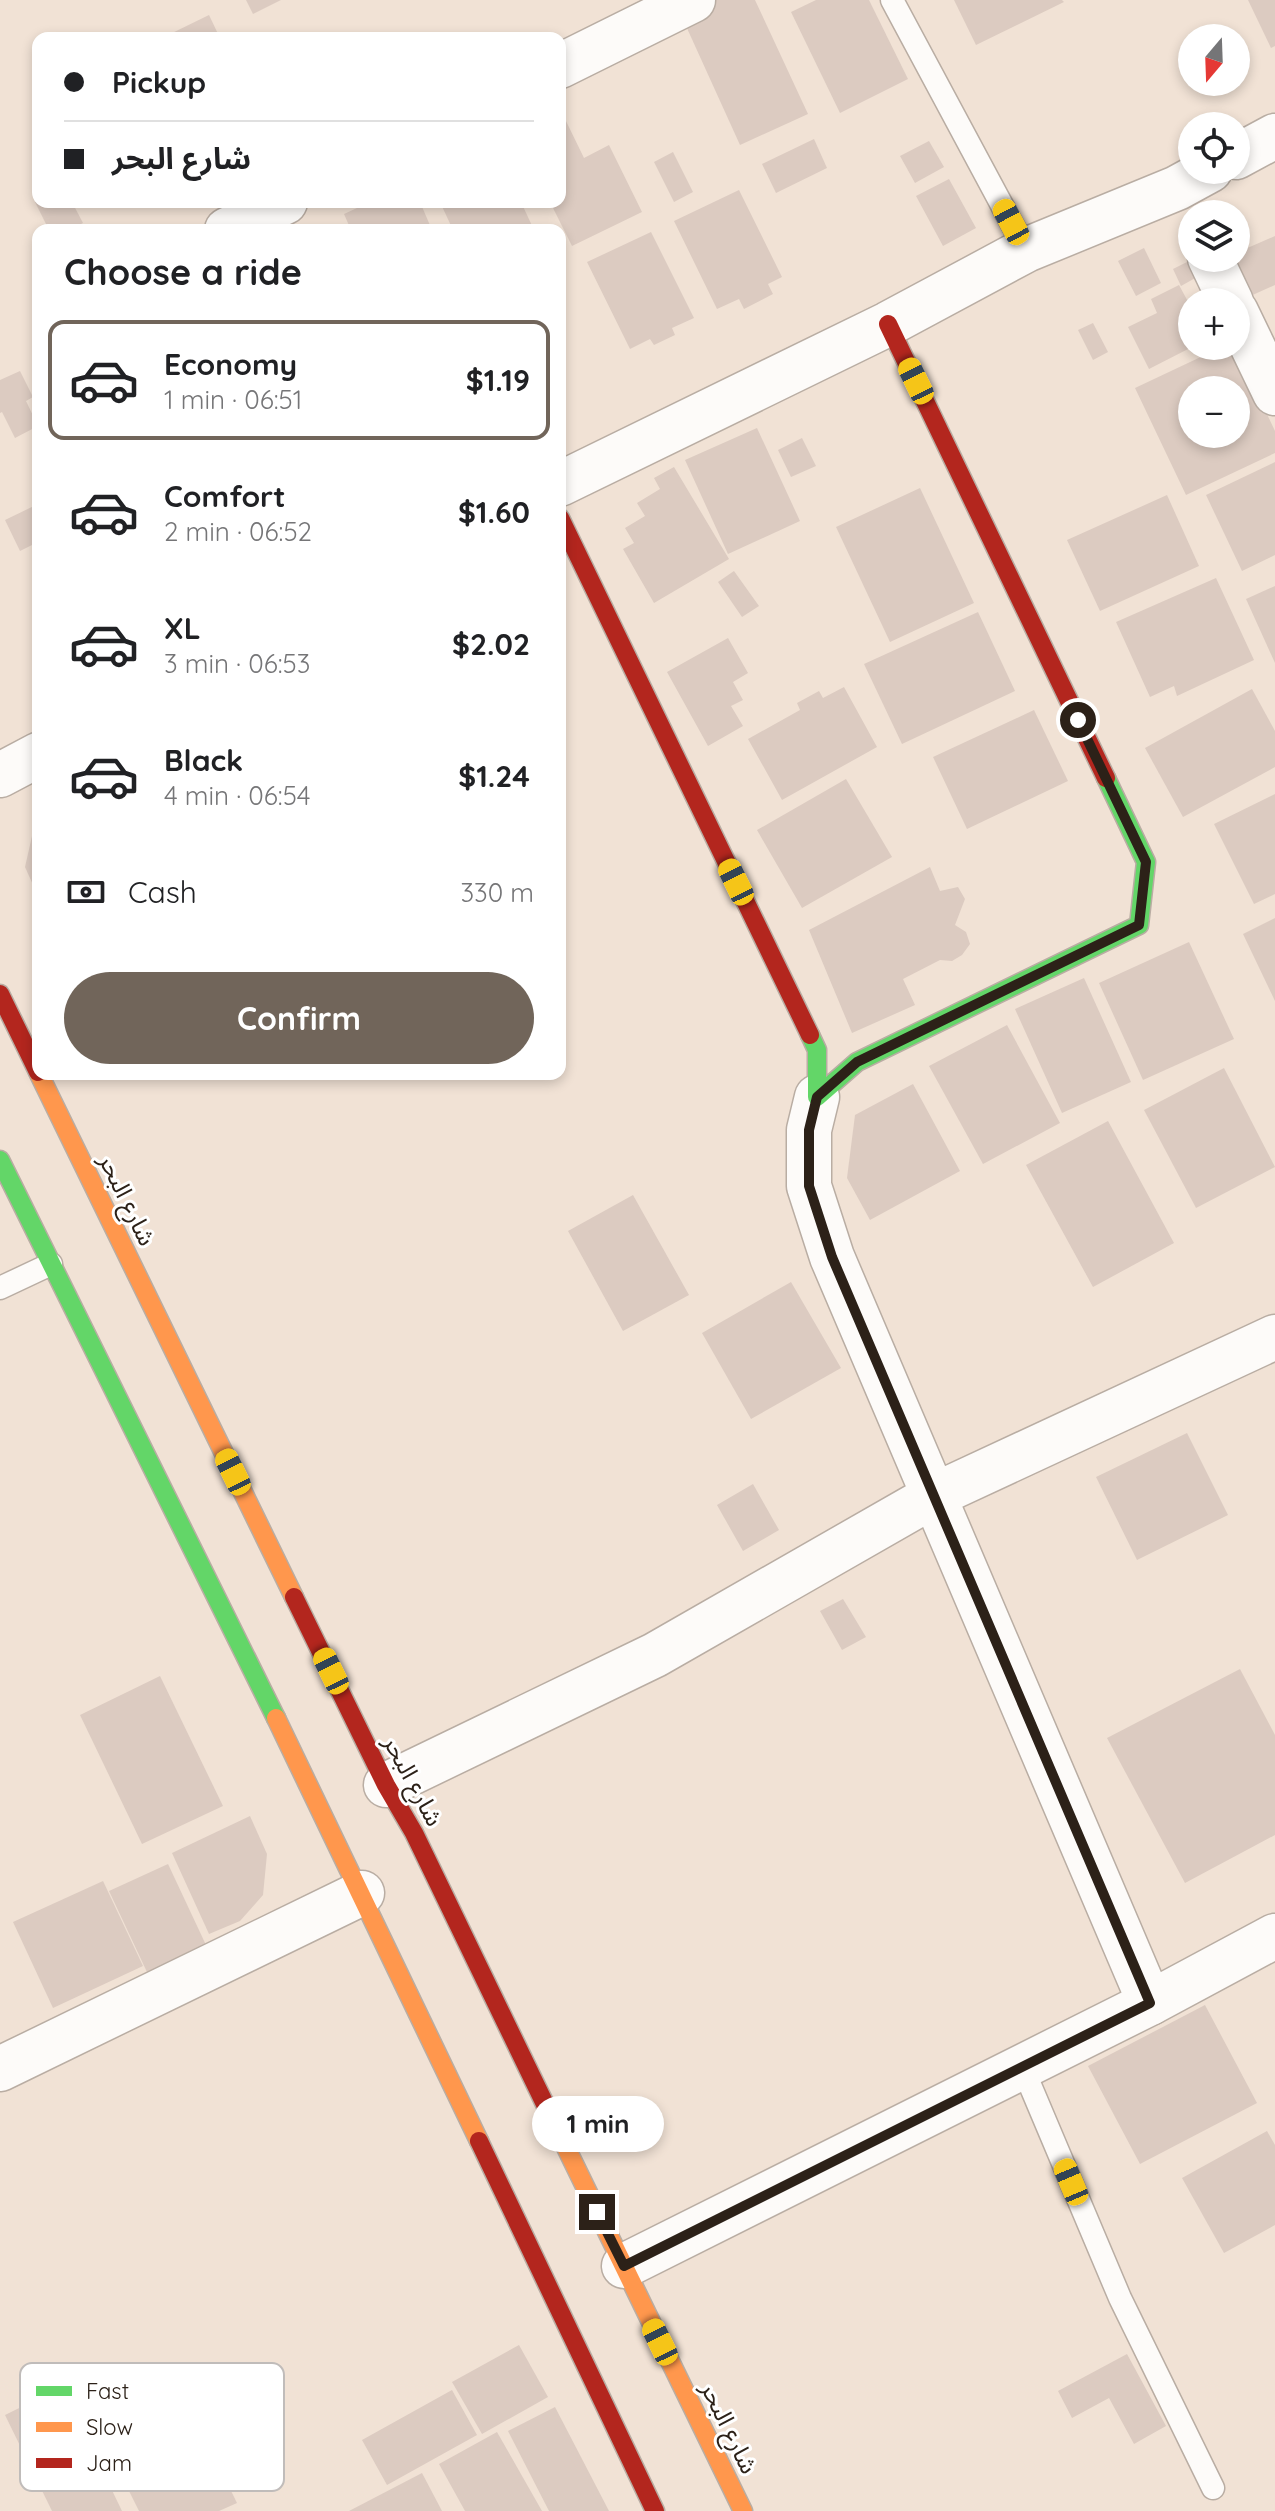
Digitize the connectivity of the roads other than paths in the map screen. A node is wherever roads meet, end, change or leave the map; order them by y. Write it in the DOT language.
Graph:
graph roads {
  1 [pos="693,0"];
  2 [pos="892,0"];
  3 [pos="566,63"];
  4 [pos="1275,136"];
  5 [pos="1250,149"];
  6 [pos="1193,192"];
  7 [pos="273,208"];
  8 [pos="239,224"];
  9 [pos="1026,250"];
  10 [pos="888,324"];
  11 [pos="1250,341"];
  12 [pos="1275,393"];
  13 [pos="566,481"];
  14 [pos="566,530"];
  15 [pos="32,758"];
  16 [pos="0,775"];
  17 [pos="0,994"];
  18 [pos="32,1061"];
  19 [pos="41,1080"];
  20 [pos="817,1097"];
  21 [pos="0,1160"];
  22 [pos="51,1264"];
  23 [pos="0,1288"];
  24 [pos="1275,1337"];
  25 [pos="933,1496"];
  26 [pos="386,1785"];
  27 [pos="362,1893"];
  28 [pos="1275,1936"];
  29 [pos="1150,2003"];
  30 [pos="1022,2066"];
  31 [pos="0,2069"];
  32 [pos="624,2266"];
  33 [pos="1213,2488"];
  34 [pos="655,2511"];
  35 [pos="743,2511"];
  1 -- 3 [label="street"];
  2 -- 9 [label="lane"];
  4 -- 5 [label="street"];
  6 -- 9 [label="street"];
  7 -- 8 [label="street"];
  9 -- 10 [label="street"];
  10 -- 13 [label="street"];
  10 -- 20 [label="main road"];
  11 -- 12 [label="street"];
  14 -- 20 [label="main road"];
  15 -- 16 [label="street"];
  17 -- 18 [label="main road, شارع البحر"];
  19 -- 26 [label="main road, شارع البحر"];
  20 -- 25 [label="street"];
  21 -- 22 [label="main road"];
  22 -- 23 [label="lane"];
  22 -- 27 [label="main road"];
  24 -- 25 [label="street"];
  25 -- 26 [label="street"];
  25 -- 29 [label="street"];
  26 -- 32 [label="main road, شارع البحر"];
  27 -- 31 [label="street"];
  27 -- 34 [label="main road"];
  28 -- 29 [label="street"];
  29 -- 30 [label="street"];
  30 -- 32 [label="street"];
  30 -- 33 [label="lane"];
  32 -- 35 [label="main road, شارع البحر"];
}
